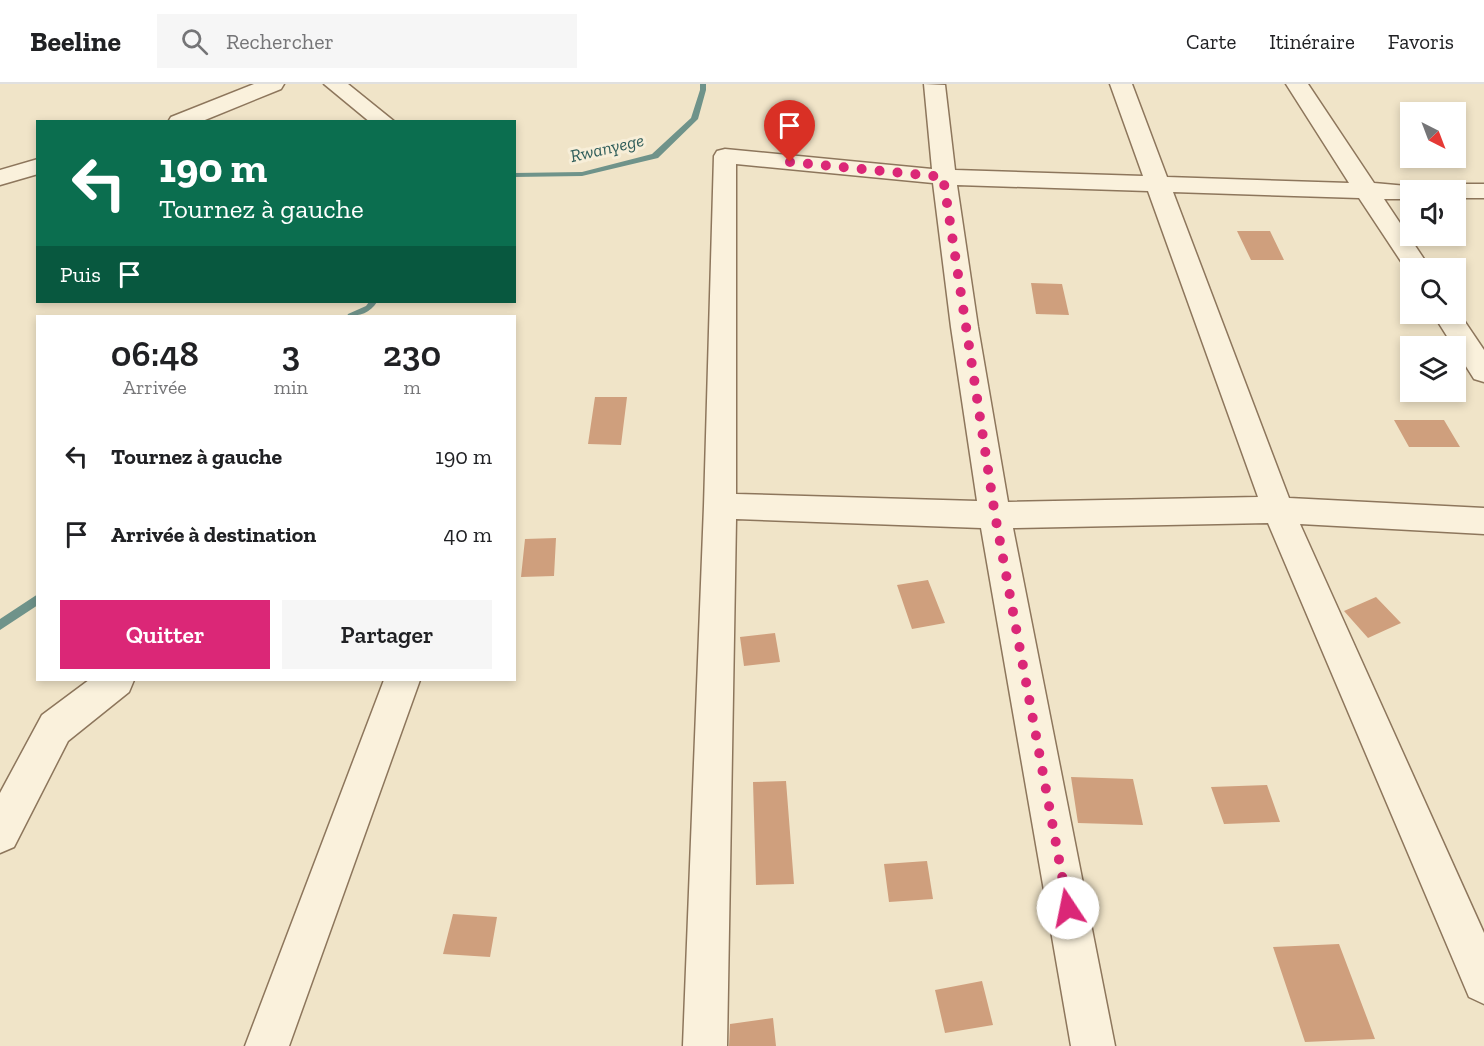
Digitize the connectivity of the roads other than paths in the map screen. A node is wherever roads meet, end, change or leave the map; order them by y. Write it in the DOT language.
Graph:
graph roads {
  1 [pos="273,84"];
  2 [pos="335,84"];
  3 [pos="1121,84"];
  4 [pos="1297,84"];
  5 [pos="934,85"];
  6 [pos="184,120"];
  7 [pos="381,120"];
  8 [pos="36,167"];
  9 [pos="943,177"];
  10 [pos="0,178"];
  11 [pos="1159,186"];
  12 [pos="1466,191"];
  13 [pos="1484,191"];
  14 [pos="1367,192"];
  15 [pos="1400,192"];
  16 [pos="1410,258"];
  17 [pos="1463,328"];
  18 [pos="1484,372"];
  19 [pos="720,506"];
  20 [pos="1278,510"];
  21 [pos="995,515"];
  22 [pos="1484,521"];
  23 [pos="115,681"];
  24 [pos="402,681"];
  25 [pos="0,833"];
  26 [pos="1484,982"];
  27 [pos="267,1046"];
  28 [pos="705,1046"];
  29 [pos="1093,1046"];
  1 -- 6 [label="street"];
  2 -- 7 [label="street"];
  3 -- 11 [label="street"];
  4 -- 14 [label="street"];
  5 -- 9 [label="street"];
  8 -- 10 [label="street"];
  9 -- 11 [label="street"];
  9 -- 19 [label="street"];
  9 -- 21 [label="street"];
  11 -- 14 [label="street"];
  11 -- 20 [label="street"];
  12 -- 13 [label="street"];
  14 -- 15 [label="street"];
  14 -- 16 [label="street"];
  17 -- 18 [label="street"];
  19 -- 21 [label="street"];
  19 -- 28 [label="street"];
  20 -- 21 [label="street"];
  20 -- 22 [label="street"];
  20 -- 26 [label="street"];
  21 -- 29 [label="street"];
  23 -- 25 [label="street"];
  24 -- 27 [label="street"];
}
